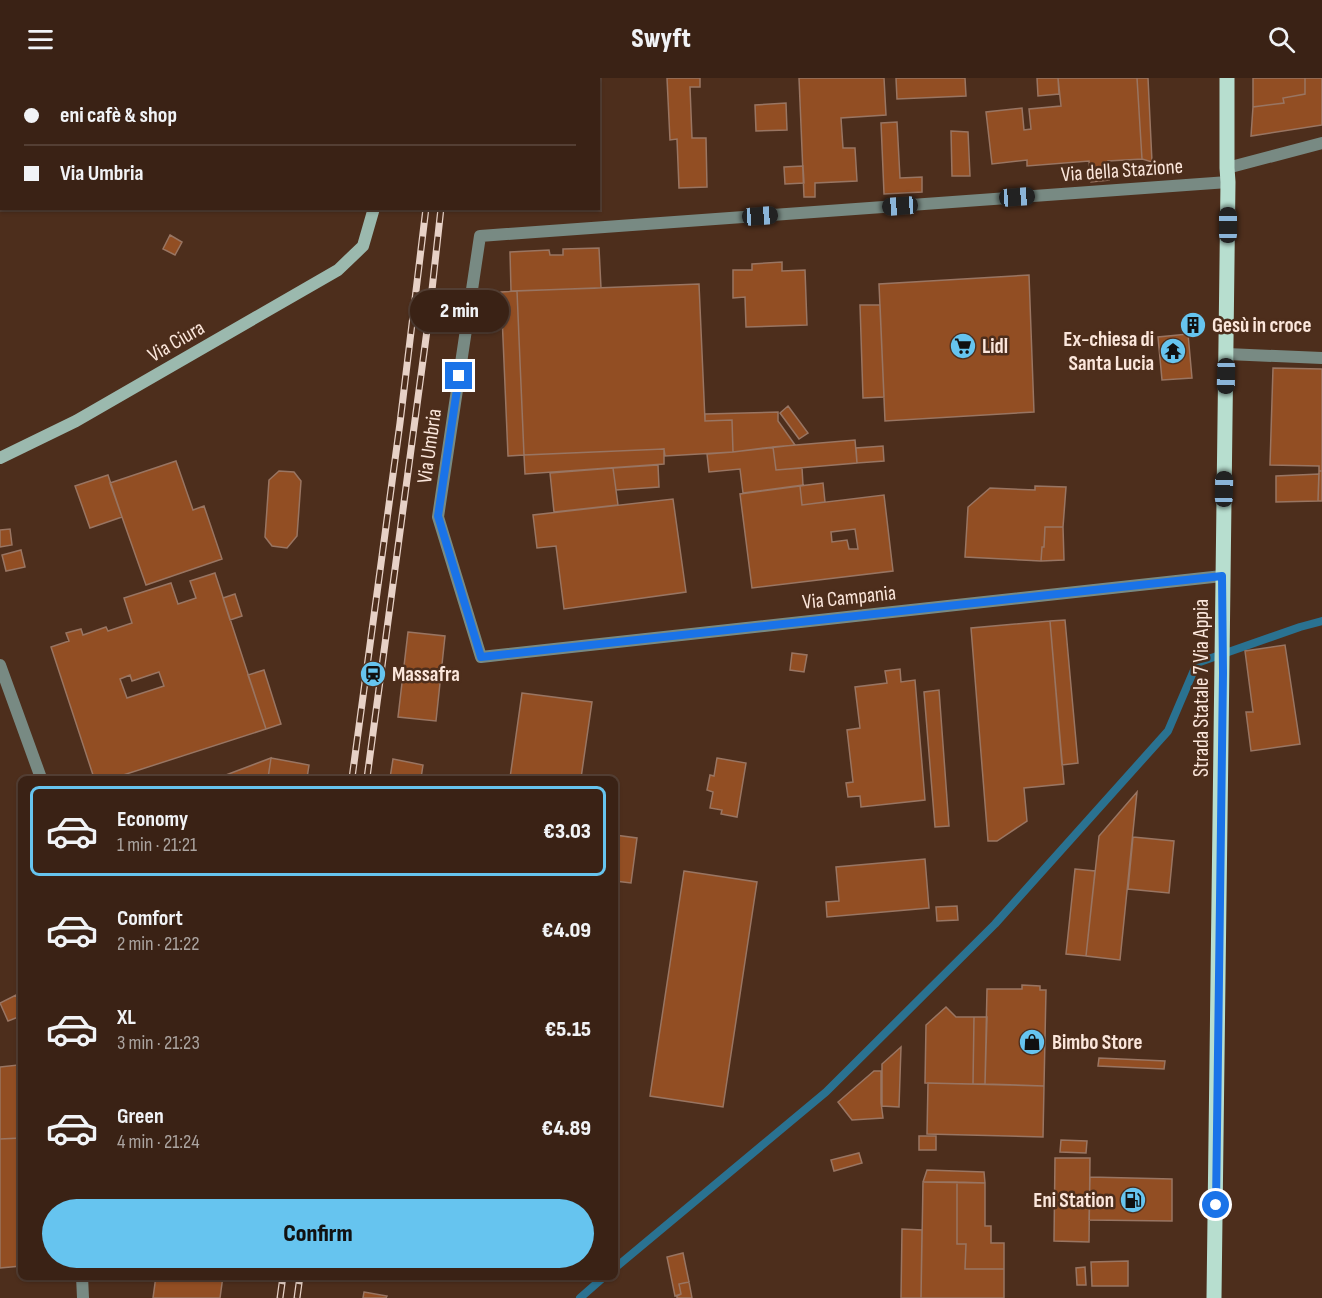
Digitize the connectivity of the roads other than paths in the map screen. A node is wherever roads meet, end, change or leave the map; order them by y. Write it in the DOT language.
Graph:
graph roads {
  1 [pos="1227,78"];
  2 [pos="1322,143"];
  3 [pos="1227,175"];
  4 [pos="373,210"];
  5 [pos="480,236"];
  6 [pos="1227,354"];
  7 [pos="1322,358"];
  8 [pos="0,458"];
  9 [pos="1222,576"];
  10 [pos="481,657"];
  11 [pos="0,666"];
  12 [pos="40,776"];
  13 [pos="82,1280"];
  14 [pos="83,1298"];
  15 [pos="1214,1298"];
  1 -- 3 [label="main road, Strada Statale 7 Via Appia"];
  2 -- 3 [label="street, Via della Stazione"];
  3 -- 5 [label="street, Via della Stazione"];
  3 -- 6 [label="main road, Strada Statale 7 Via Appia"];
  4 -- 8 [label="main road, Via Ciura"];
  5 -- 10 [label="street, Via Umbria"];
  6 -- 7 [label="street"];
  6 -- 9 [label="main road, Strada Statale 7 Via Appia"];
  9 -- 10 [label="street, Via Campania"];
  9 -- 15 [label="main road, Strada Statale 7 Via Appia"];
  11 -- 12 [label="street"];
  13 -- 14 [label="street"];
}
